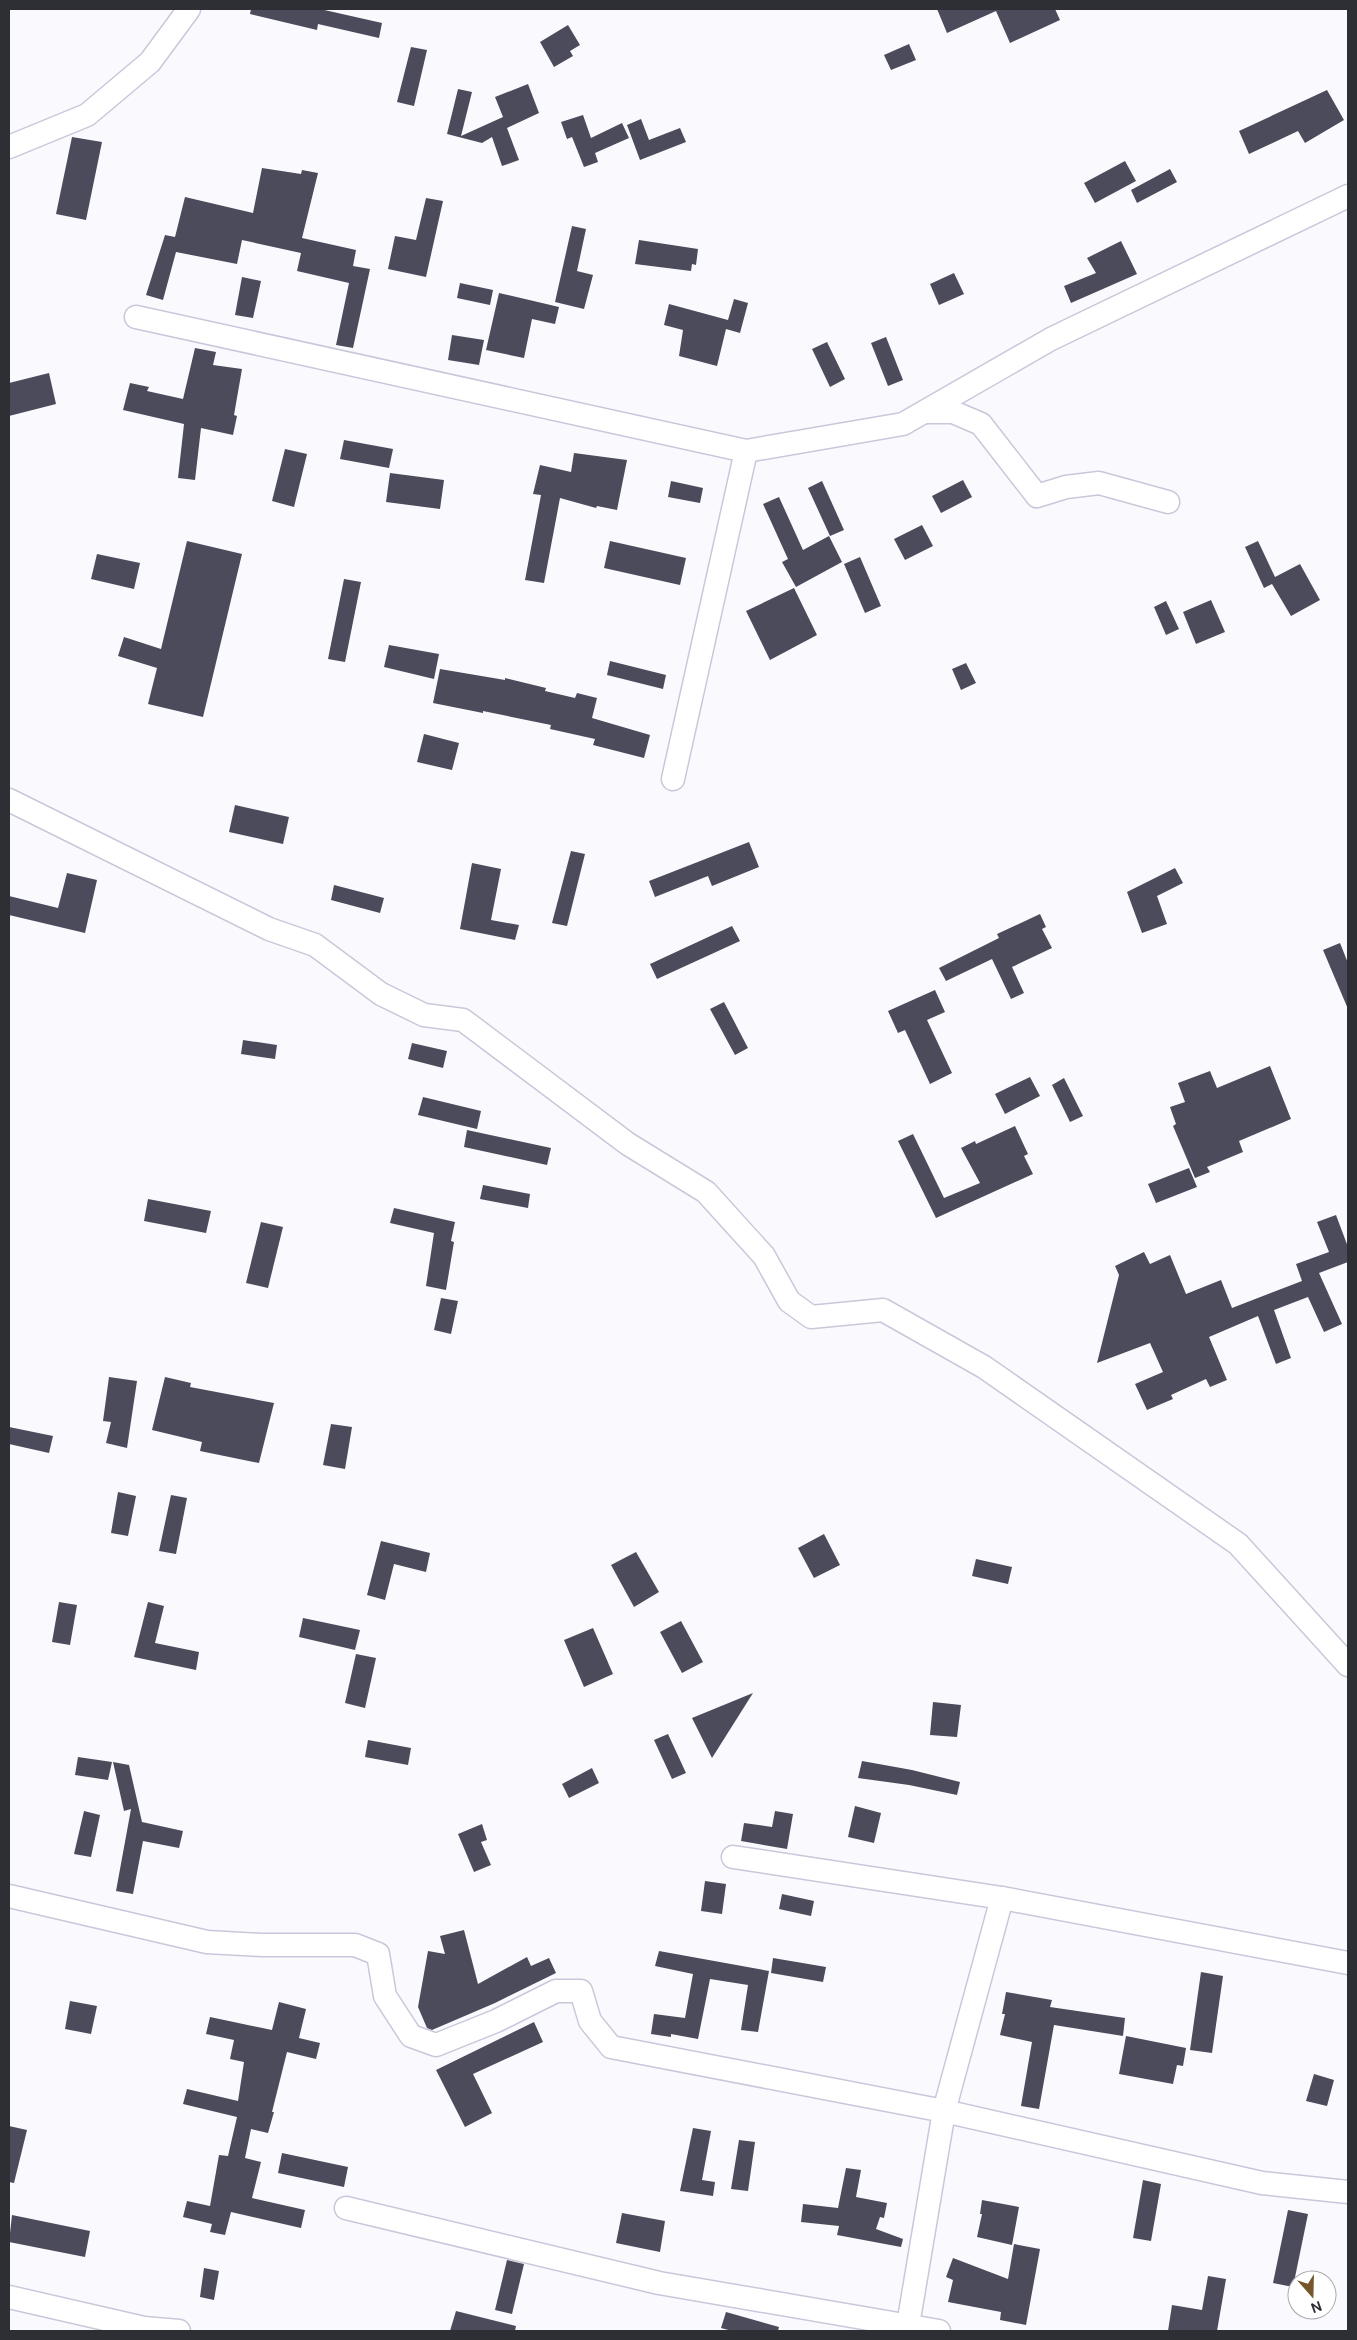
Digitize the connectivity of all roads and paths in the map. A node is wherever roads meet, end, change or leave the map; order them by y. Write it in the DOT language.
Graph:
graph roads {
  1 [pos="189,9"];
  2 [pos="9,147"];
  3 [pos="1348,196"];
  4 [pos="136,317"];
  5 [pos="924,412"];
  6 [pos="746,451"];
  7 [pos="1168,502"];
  8 [pos="672,779"];
  9 [pos="9,800"];
  10 [pos="1348,1665"];
  11 [pos="733,1857"];
  12 [pos="9,1896"];
  13 [pos="1002,1898"];
  14 [pos="1348,1963"];
  15 [pos="944,2111"];
  16 [pos="1348,2192"];
  17 [pos="346,2208"];
  18 [pos="9,2297"];
  19 [pos="907,2329"];
  20 [pos="179,2331"];
  21 [pos="939,2331"];
  1 -- 2 [label="street"];
  3 -- 5 [label="street"];
  4 -- 6 [label="street"];
  5 -- 6 [label="street"];
  5 -- 7 [label="street"];
  6 -- 8 [label="street"];
  9 -- 10 [label="street"];
  11 -- 13 [label="street"];
  12 -- 15 [label="street"];
  13 -- 14 [label="street"];
  13 -- 15 [label="street"];
  15 -- 16 [label="street"];
  15 -- 19 [label="street"];
  17 -- 19 [label="street"];
  18 -- 20 [label="street"];
  19 -- 21 [label="street"];
}
